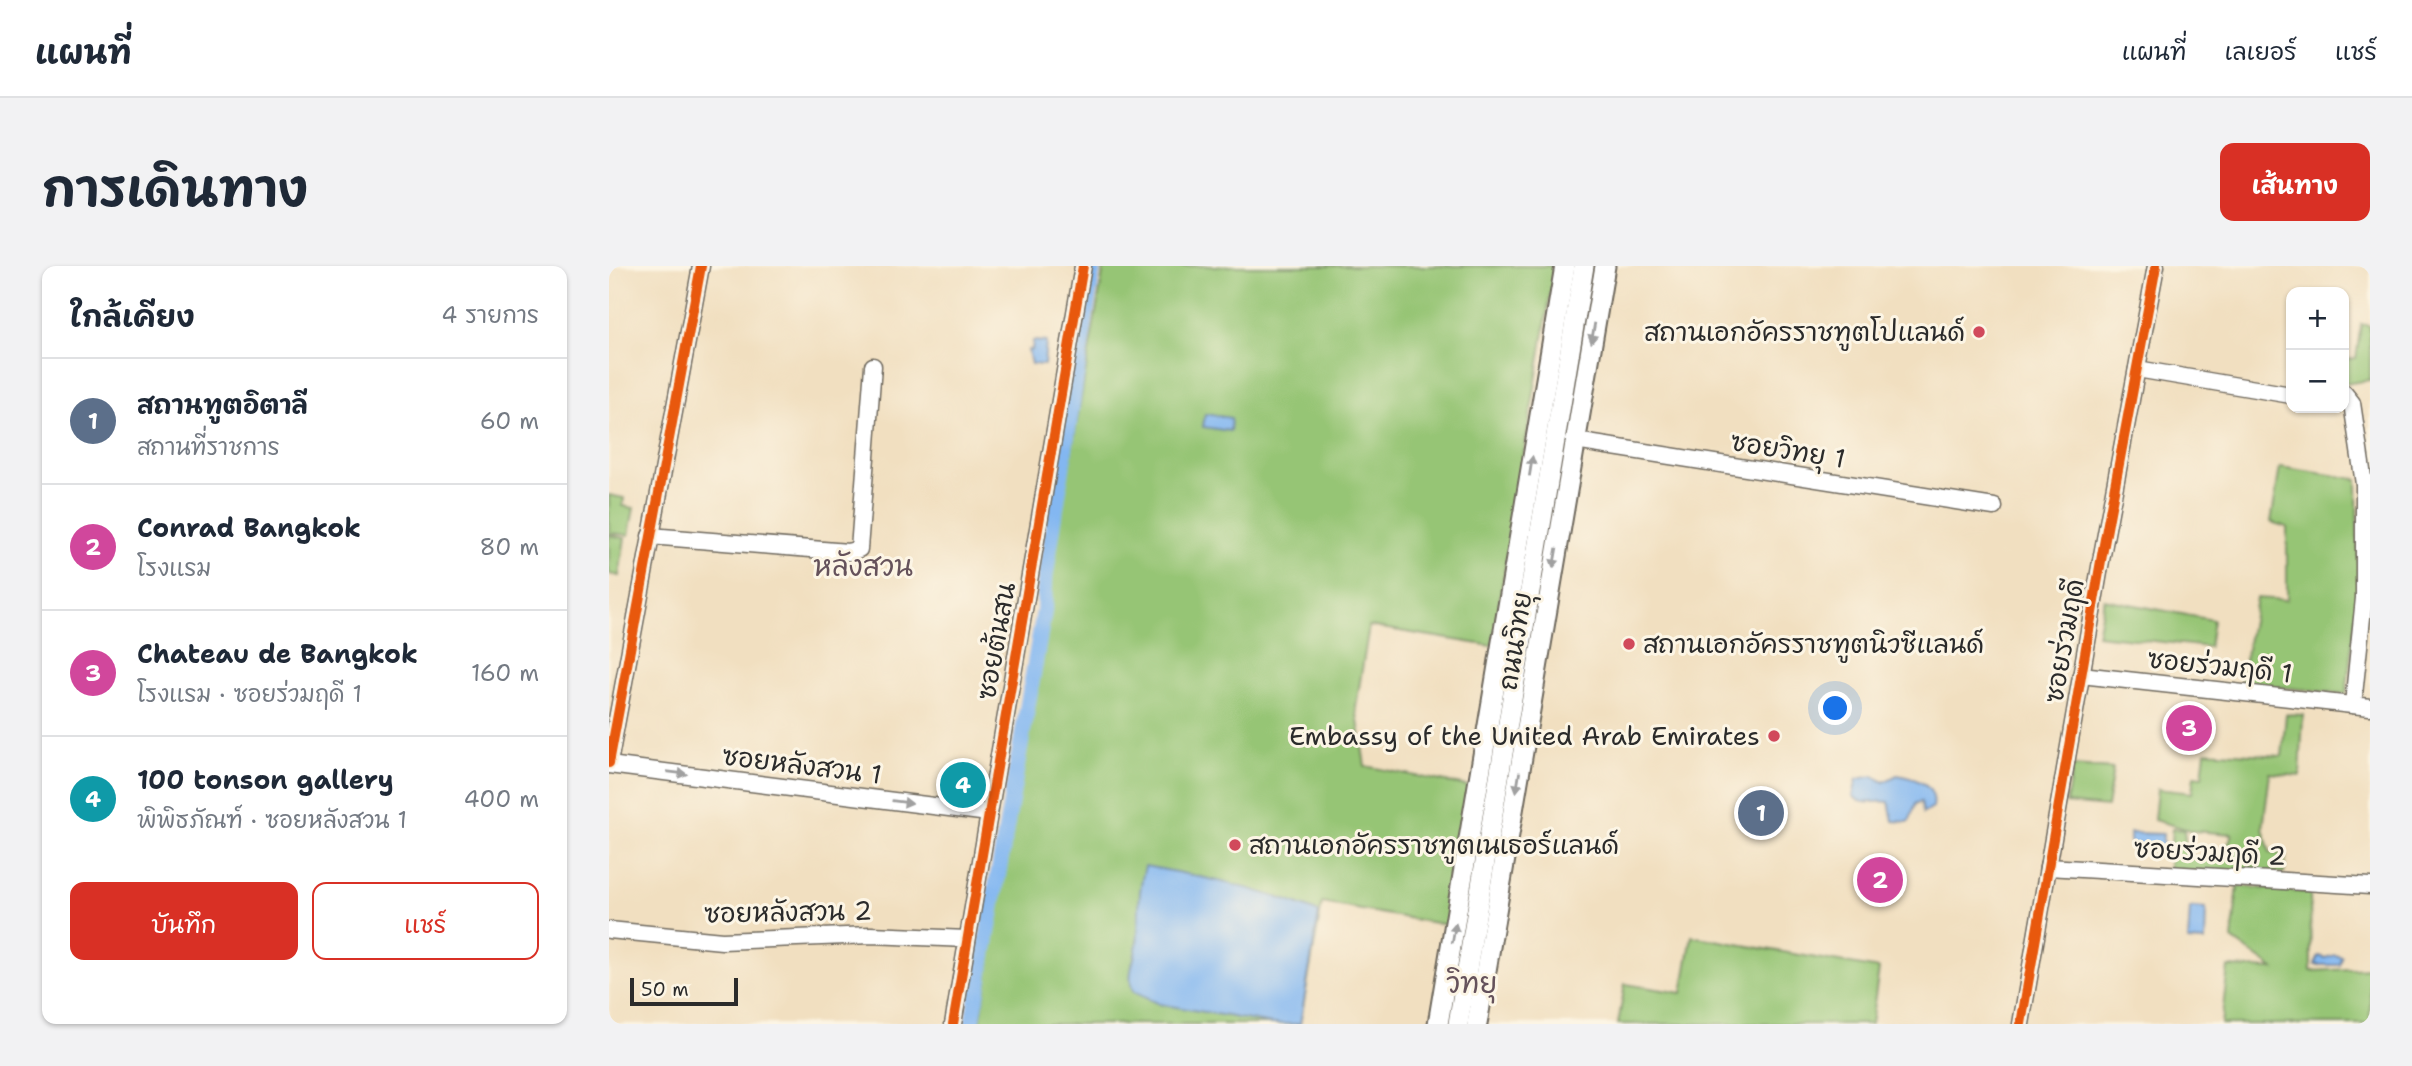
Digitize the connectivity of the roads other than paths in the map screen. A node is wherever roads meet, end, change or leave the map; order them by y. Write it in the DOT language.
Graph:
graph roads {
  1 [pos="701,266"];
  2 [pos="1083,266"];
  3 [pos="1565,266"];
  4 [pos="1584,266"];
  5 [pos="1605,266"];
  6 [pos="2156,266"];
  7 [pos="873,366"];
  8 [pos="2137,369"];
  9 [pos="2286,394"];
  10 [pos="2349,399"];
  11 [pos="1575,441"];
  12 [pos="1994,508"];
  13 [pos="650,536"];
  14 [pos="2081,675"];
  15 [pos="2362,706"];
  16 [pos="609,764"];
  17 [pos="989,813"];
  18 [pos="1496,854"];
  19 [pos="2048,867"];
  20 [pos="2370,886"];
  21 [pos="609,930"];
  22 [pos="967,939"];
  23 [pos="953,1024"];
  24 [pos="1438,1024"];
  25 [pos="1458,1024"];
  26 [pos="1477,1024"];
  27 [pos="2021,1024"];
  1 -- 13 [label="street"];
  2 -- 17 [label="street, ซอยต้นสน"];
  24 -- 3 [label="main road, ถนนวิทยุ, one-way"];
  4 -- 18 [label="main road, ถนนวิทยุ"];
  5 -- 11 [label="main road, ถนนวิทยุ, one-way"];
  6 -- 8 [label="street, ซอยร่วมฤดี"];
  7 -- 13 [label="street"];
  8 -- 9 [label="street"];
  8 -- 14 [label="street, ซอยร่วมฤดี"];
  10 -- 15 [label="street, ซอยร่วมฤดี 1"];
  11 -- 12 [label="street, ซอยวิทยุ 1"];
  11 -- 18 [label="main road, ถนนวิทยุ, one-way"];
  13 -- 16 [label="street"];
  14 -- 15 [label="street, ซอยร่วมฤดี 1"];
  14 -- 19 [label="street, ซอยร่วมฤดี"];
  16 -- 17 [label="street, ซอยหลังสวน 1, one-way"];
  17 -- 22 [label="street, ซอยต้นสน"];
  18 -- 25 [label="main road, ถนนวิทยุ"];
  18 -- 26 [label="main road, ถนนวิทยุ"];
  19 -- 20 [label="street, ซอยร่วมฤดี 2"];
  19 -- 27 [label="street, ซอยร่วมฤดี"];
  21 -- 22 [label="street, ซอยหลังสวน 2"];
  22 -- 23 [label="street, ซอยต้นสน"];
}
